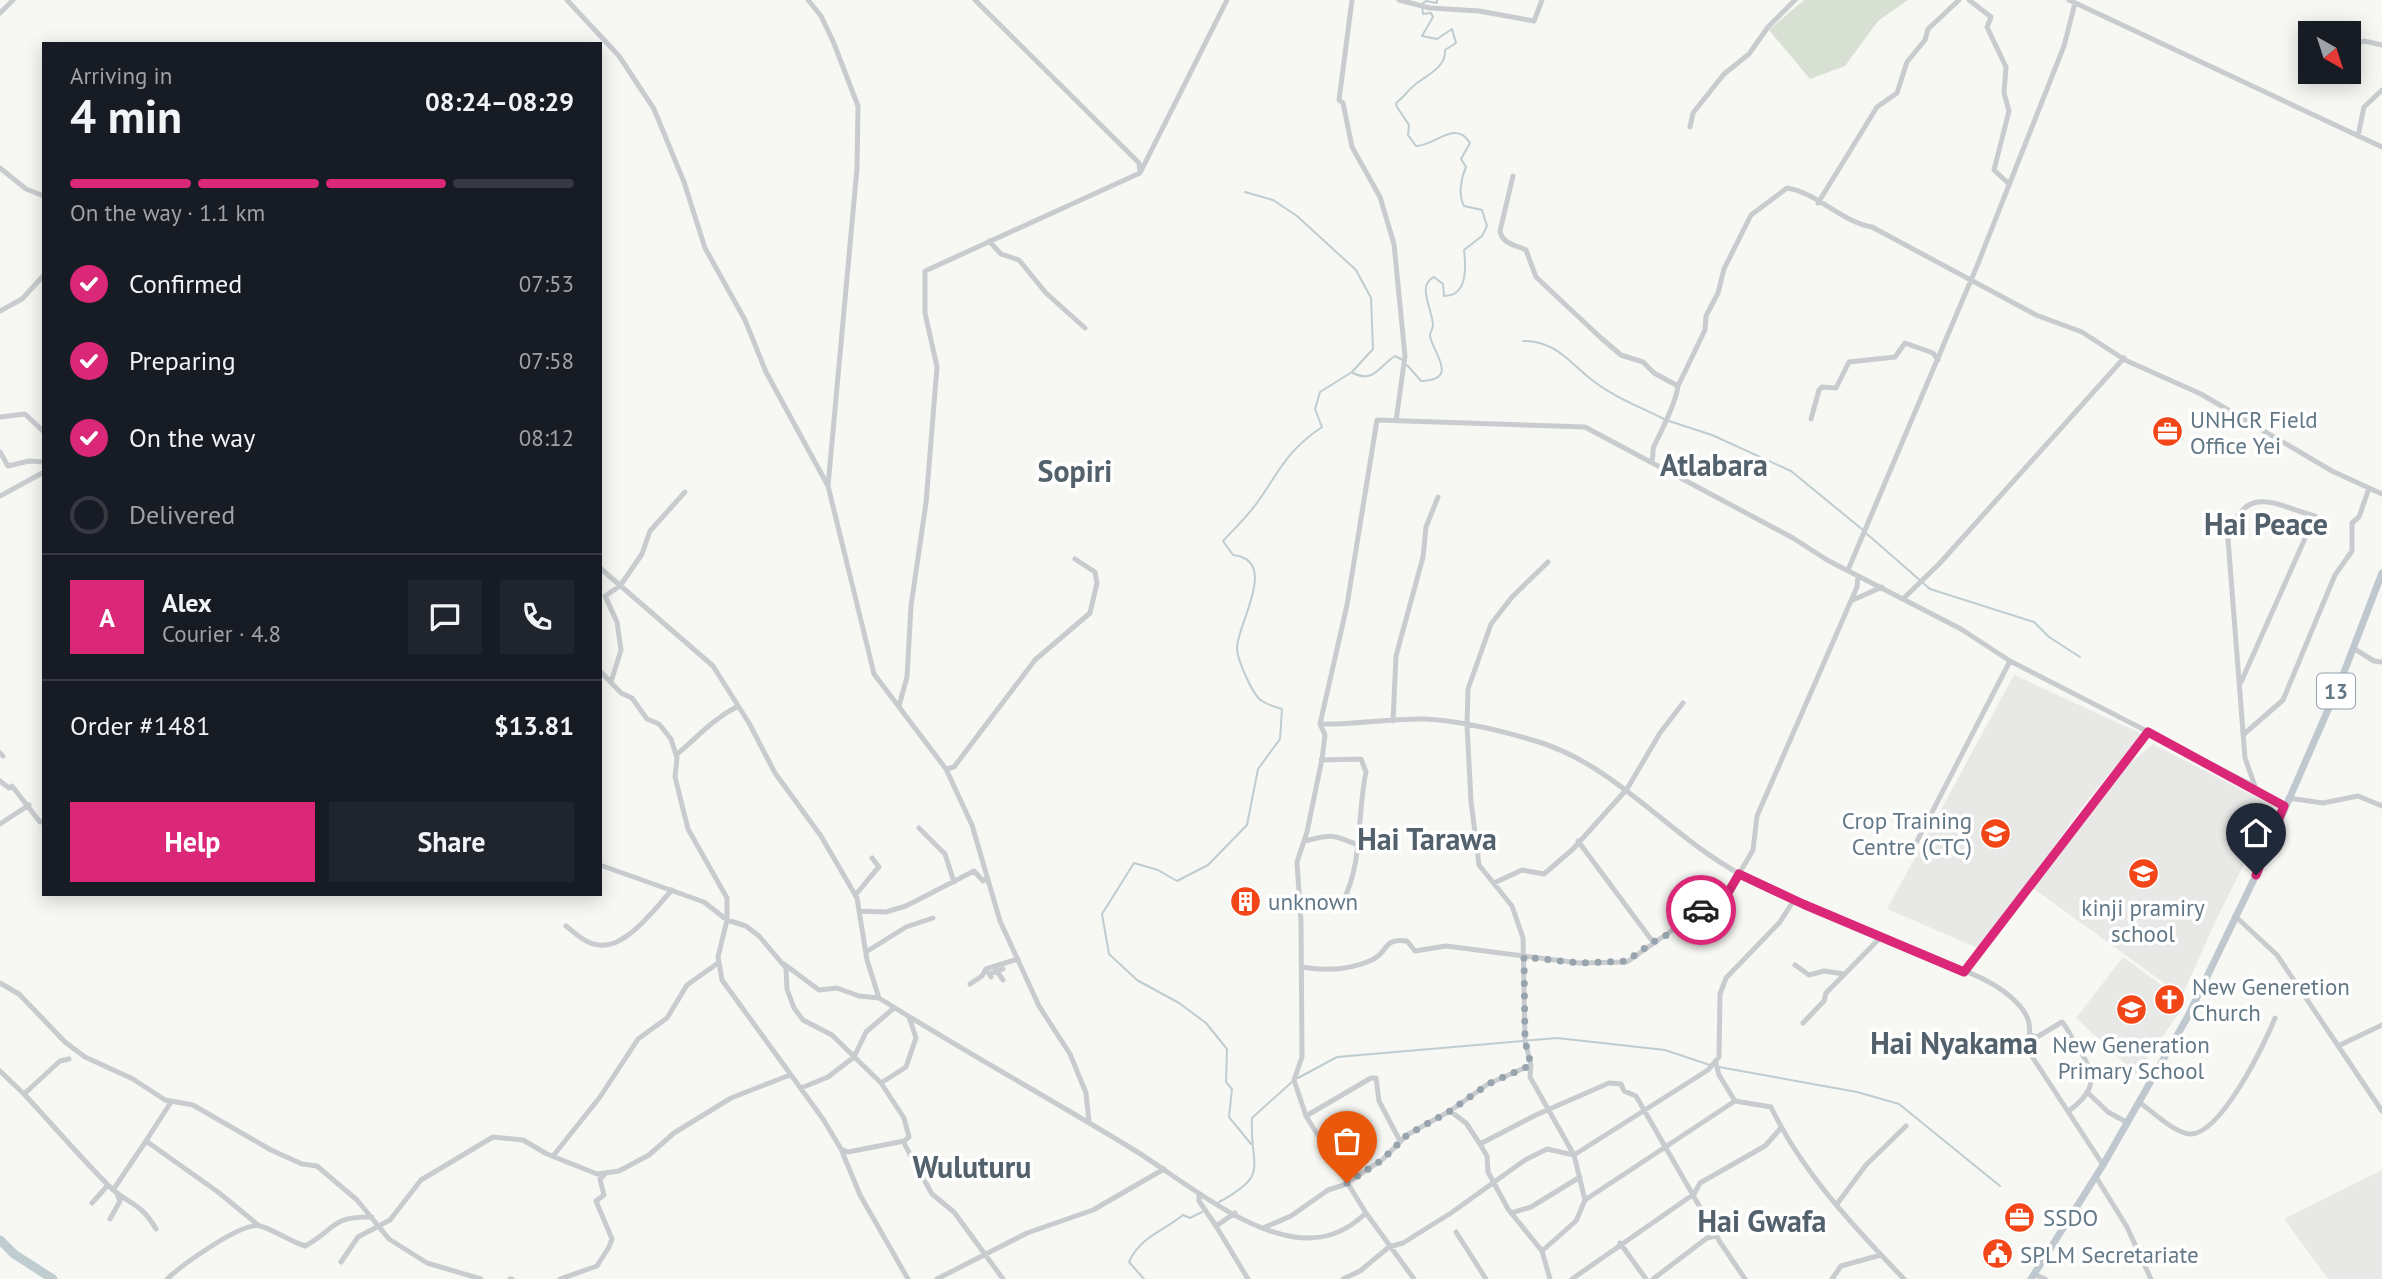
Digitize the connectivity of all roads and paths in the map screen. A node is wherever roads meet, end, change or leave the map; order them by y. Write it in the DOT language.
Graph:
graph roads {
  1 [pos="13,0"];
  2 [pos="567,0"];
  3 [pos="808,0"];
  4 [pos="975,0"];
  5 [pos="1227,0"];
  6 [pos="1352,0"];
  7 [pos="1399,0"];
  8 [pos="1542,0"];
  9 [pos="1795,0"];
  10 [pos="1959,0"];
  11 [pos="1969,0"];
  12 [pos="2072,1"];
  13 [pos="0,13"];
  14 [pos="2361,42"];
  15 [pos="2382,45"];
  16 [pos="2382,90"];
  17 [pos="1690,127"];
  18 [pos="2358,136"];
  19 [pos="2382,146"];
  20 [pos="0,168"];
  21 [pos="1140,173"];
  22 [pos="1513,176"];
  23 [pos="2008,183"];
  24 [pos="42,195"];
  25 [pos="1818,202"];
  26 [pos="989,241"];
  27 [pos="42,277"];
  28 [pos="1970,280"];
  29 [pos="0,311"];
  30 [pos="1085,328"];
  31 [pos="2124,358"];
  32 [pos="1938,360"];
  33 [pos="1678,386"];
  34 [pos="0,416"];
  35 [pos="1811,419"];
  36 [pos="1396,421"];
  37 [pos="42,430"];
  38 [pos="0,452"];
  39 [pos="42,462"];
  40 [pos="1651,462"];
  41 [pos="42,472"];
  42 [pos="828,486"];
  43 [pos="2369,488"];
  44 [pos="685,492"];
  45 [pos="2382,494"];
  46 [pos="0,496"];
  47 [pos="1438,497"];
  48 [pos="1075,559"];
  49 [pos="1548,562"];
  50 [pos="602,570"];
  51 [pos="1848,570"];
  52 [pos="2382,573"];
  53 [pos="1858,576"];
  54 [pos="620,586"];
  55 [pos="1882,587"];
  56 [pos="1903,599"];
  57 [pos="1850,603"];
  58 [pos="2353,648"];
  59 [pos="2010,661"];
  60 [pos="2382,662"];
  61 [pos="602,673"];
  62 [pos="611,682"];
  63 [pos="2241,682"];
  64 [pos="1683,703"];
  65 [pos="738,706"];
  66 [pos="899,706"];
  67 [pos="1393,721"];
  68 [pos="1320,724"];
  69 [pos="1467,725"];
  70 [pos="2148,732"];
  71 [pos="2243,736"];
  72 [pos="676,755"];
  73 [pos="1321,760"];
  74 [pos="946,769"];
  75 [pos="1,783"];
  76 [pos="1627,789"];
  77 [pos="2256,789"];
  78 [pos="2288,798"];
  79 [pos="29,805"];
  80 [pos="2284,806"];
  81 [pos="2382,806"];
  82 [pos="42,822"];
  83 [pos="0,824"];
  84 [pos="919,828"];
  85 [pos="1304,841"];
  86 [pos="1578,841"];
  87 [pos="1358,845"];
  88 [pos="1914,847"];
  89 [pos="872,858"];
  90 [pos="602,866"];
  91 [pos="1739,874"];
  92 [pos="987,877"];
  93 [pos="954,881"];
  94 [pos="1494,883"];
  95 [pos="672,890"];
  96 [pos="855,895"];
  97 [pos="1794,901"];
  98 [pos="1300,902"];
  99 [pos="859,911"];
  100 [pos="2235,916"];
  101 [pos="933,918"];
  102 [pos="727,920"];
  103 [pos="566,926"];
  104 [pos="1881,937"];
  105 [pos="1653,942"];
  106 [pos="866,952"];
  107 [pos="1524,957"];
  108 [pos="1018,959"];
  109 [pos="719,963"];
  110 [pos="783,964"];
  111 [pos="1795,965"];
  112 [pos="1302,967"];
  113 [pos="1964,972"];
  114 [pos="989,973"];
  115 [pos="1844,974"];
  116 [pos="1003,980"];
  117 [pos="0,983"];
  118 [pos="970,984"];
  119 [pos="879,998"];
  120 [pos="894,1008"];
  121 [pos="909,1017"];
  122 [pos="2275,1017"];
  123 [pos="1803,1023"];
  124 [pos="2382,1025"];
  125 [pos="2031,1035"];
  126 [pos="2338,1046"];
  127 [pos="854,1057"];
  128 [pos="69,1059"];
  129 [pos="1716,1063"];
  130 [pos="1531,1065"];
  131 [pos="0,1071"];
  132 [pos="790,1075"];
  133 [pos="881,1083"];
  134 [pos="801,1088"];
  135 [pos="2087,1092"];
  136 [pos="24,1094"];
  137 [pos="1735,1101"];
  138 [pos="171,1102"];
  139 [pos="2139,1102"];
  140 [pos="1550,1108"];
  141 [pos="2070,1110"];
  142 [pos="1450,1111"];
  143 [pos="1645,1111"];
  144 [pos="2382,1111"];
  145 [pos="1306,1116"];
  146 [pos="1089,1122"];
  147 [pos="2128,1122"];
  148 [pos="1906,1126"];
  149 [pos="1781,1128"];
  150 [pos="146,1141"];
  151 [pos="904,1141"];
  152 [pos="1400,1141"];
  153 [pos="1480,1144"];
  154 [pos="1665,1148"];
  155 [pos="841,1149"];
  156 [pos="1574,1155"];
  157 [pos="553,1156"];
  158 [pos="2104,1165"];
  159 [pos="1164,1169"];
  160 [pos="608,1173"];
  161 [pos="1580,1177"];
  162 [pos="2096,1177"];
  163 [pos="1347,1183"];
  164 [pos="1494,1183"];
  165 [pos="112,1189"];
  166 [pos="1694,1194"];
  167 [pos="1199,1195"];
  168 [pos="1586,1200"];
  169 [pos="92,1203"];
  170 [pos="1837,1204"];
  171 [pos="1235,1213"];
  172 [pos="1366,1213"];
  173 [pos="1511,1213"];
  174 [pos="372,1217"];
  175 [pos="110,1219"];
  176 [pos="256,1223"];
  177 [pos="1216,1226"];
  178 [pos="377,1227"];
  179 [pos="1263,1228"];
  180 [pos="156,1229"];
  181 [pos="1456,1232"];
  182 [pos="1716,1236"];
  183 [pos="1620,1243"];
  184 [pos="1389,1247"];
  185 [pos="1542,1251"];
  186 [pos="985,1255"];
  187 [pos="1881,1255"];
  188 [pos="341,1262"];
  189 [pos="2032,1277"];
  190 [pos="1246,1278"];
  191 [pos="167,1279"];
  192 [pos="481,1279"];
  193 [pos="560,1279"];
  194 [pos="908,1279"];
  195 [pos="937,1279"];
  196 [pos="1003,1279"];
  197 [pos="1343,1279"];
  198 [pos="1414,1279"];
  199 [pos="1486,1279"];
  200 [pos="1550,1279"];
  201 [pos="1572,1279"];
  202 [pos="1646,1279"];
  203 [pos="1653,1279"];
  204 [pos="1745,1279"];
  205 [pos="1832,1279"];
  206 [pos="1904,1279"];
  207 [pos="2045,1279"];
  208 [pos="2151,1279"];
  1 -- 13 [label="street"];
  2 -- 42 [label="street"];
  3 -- 42 [label="street"];
  4 -- 21 [label="street"];
  5 -- 21 [label="street"];
  6 -- 36 [label="street"];
  7 -- 8 [label="street"];
  9 -- 17 [label="street"];
  10 -- 25 [label="street"];
  11 -- 23 [label="street"];
  12 -- 18 [label="street"];
  12 -- 23 [label="street"];
  14 -- 15 [label="street"];
  16 -- 18 [label="street"];
  18 -- 19 [label="street"];
  20 -- 24 [label="street"];
  21 -- 26 [label="street"];
  22 -- 33 [label="street"];
  23 -- 28 [label="street"];
  25 -- 28 [label="street"];
  25 -- 33 [label="street"];
  26 -- 30 [label="street"];
  26 -- 66 [label="street"];
  27 -- 29 [label="street"];
  28 -- 31 [label="street"];
  28 -- 32 [label="street"];
  31 -- 43 [label="street"];
  31 -- 56 [label="street"];
  32 -- 35 [label="street"];
  32 -- 51 [label="street"];
  33 -- 40 [label="street"];
  34 -- 37 [label="street"];
  36 -- 40 [label="street"];
  36 -- 68 [label="street"];
  38 -- 39 [label="street"];
  40 -- 51 [label="street"];
  41 -- 46 [label="street"];
  42 -- 66 [label="street"];
  43 -- 45 [label="street"];
  43 -- 71 [label="street"];
  44 -- 54 [label="street"];
  47 -- 67 [label="street"];
  48 -- 74 [label="street"];
  49 -- 69 [label="street"];
  50 -- 54 [label="street"];
  51 -- 53 [label="street"];
  52 -- 58 [label="main road, 13"];
  53 -- 55 [label="street"];
  53 -- 57 [label="street"];
  54 -- 62 [label="street"];
  54 -- 65 [label="street"];
  55 -- 56 [label="street"];
  55 -- 57 [label="street"];
  56 -- 59 [label="street"];
  57 -- 91 [label="street"];
  58 -- 60 [label="street"];
  58 -- 78 [label="main road, 13"];
  59 -- 70 [label="street"];
  59 -- 88 [label="street"];
  61 -- 62 [label="street"];
  62 -- 72 [label="street"];
  63 -- 63 [label="street"];
  63 -- 71 [label="street"];
  64 -- 76 [label="street"];
  65 -- 72 [label="street"];
  65 -- 96 [label="street"];
  66 -- 74 [label="street"];
  67 -- 68 [label="street"];
  67 -- 69 [label="street"];
  68 -- 73 [label="street"];
  69 -- 76 [label="street"];
  69 -- 94 [label="street"];
  70 -- 77 [label="street"];
  70 -- 113 [label="street"];
  71 -- 77 [label="street"];
  72 -- 102 [label="street"];
  73 -- 85 [label="street"];
  73 -- 87 [label="street"];
  74 -- 92 [label="street"];
  75 -- 79 [label="street"];
  76 -- 86 [label="street"];
  76 -- 91 [label="street"];
  77 -- 80 [label="street"];
  78 -- 80 [label="main road, 13"];
  78 -- 81 [label="street"];
  79 -- 82 [label="street"];
  79 -- 83 [label="street"];
  80 -- 100 [label="main road, 13"];
  84 -- 93 [label="street"];
  85 -- 87 [label="street"];
  85 -- 98 [label="street"];
  86 -- 94 [label="street"];
  86 -- 105 [label="street"];
  87 -- 98 [label="street"];
  89 -- 96 [label="street"];
  90 -- 95 [label="street"];
  91 -- 97 [label="street"];
  91 -- 105 [label="street"];
  92 -- 93 [label="street"];
  92 -- 108 [label="street"];
  93 -- 99 [label="street"];
  94 -- 107 [label="street"];
  95 -- 102 [label="street"];
  95 -- 103 [label="street"];
  96 -- 99 [label="street"];
  97 -- 104 [label="street"];
  97 -- 129 [label="street"];
  98 -- 112 [label="street"];
  99 -- 106 [label="street"];
  100 -- 126 [label="street"];
  100 -- 139 [label="main road, 13"];
  101 -- 106 [label="street"];
  102 -- 109 [label="street"];
  102 -- 110 [label="street"];
  104 -- 113 [label="street"];
  104 -- 115 [label="street"];
  105 -- 107 [label="street"];
  106 -- 119 [label="street"];
  107 -- 112 [label="street"];
  107 -- 130 [label="street"];
  108 -- 114 [label="street"];
  108 -- 146 [label="street"];
  109 -- 132 [label="street"];
  109 -- 157 [label="street"];
  110 -- 119 [label="street"];
  110 -- 127 [label="street"];
  111 -- 115 [label="street"];
  112 -- 145 [label="street"];
  113 -- 125 [label="street"];
  114 -- 116 [label="street"];
  114 -- 118 [label="street"];
  115 -- 123 [label="street"];
  117 -- 138 [label="street"];
  119 -- 120 [label="street"];
  120 -- 121 [label="street"];
  120 -- 127 [label="street"];
  121 -- 133 [label="street"];
  121 -- 146 [label="street"];
  122 -- 139 [label="street"];
  124 -- 126 [label="street"];
  125 -- 135 [label="street"];
  125 -- 141 [label="street"];
  126 -- 144 [label="street"];
  127 -- 133 [label="street"];
  127 -- 134 [label="street"];
  128 -- 136 [label="street"];
  129 -- 137 [label="street"];
  129 -- 143 [label="street"];
  130 -- 140 [label="street"];
  130 -- 142 [label="street"];
  131 -- 136 [label="street"];
  132 -- 134 [label="street"];
  132 -- 160 [label="street"];
  133 -- 151 [label="street"];
  134 -- 155 [label="street"];
  135 -- 141 [label="street"];
  135 -- 147 [label="street"];
  136 -- 165 [label="street"];
  137 -- 149 [label="street"];
  137 -- 154 [label="street"];
  138 -- 150 [label="street"];
  138 -- 174 [label="street"];
  139 -- 147 [label="main road, 13"];
  140 -- 143 [label="street"];
  140 -- 153 [label="street"];
  140 -- 156 [label="street"];
  141 -- 158 [label="street"];
  142 -- 152 [label="street"];
  142 -- 153 [label="street"];
  143 -- 154 [label="street"];
  143 -- 156 [label="street"];
  145 -- 152 [label="street"];
  145 -- 163 [label="street"];
  146 -- 159 [label="street"];
  147 -- 158 [label="main road, 13"];
  148 -- 170 [label="street"];
  149 -- 166 [label="street"];
  149 -- 170 [label="street"];
  150 -- 165 [label="street"];
  150 -- 176 [label="street"];
  151 -- 155 [label="street"];
  151 -- 186 [label="street"];
  152 -- 163 [label="street"];
  153 -- 164 [label="street"];
  154 -- 166 [label="street"];
  154 -- 168 [label="street"];
  155 -- 194 [label="street"];
  156 -- 161 [label="street"];
  156 -- 164 [label="street"];
  157 -- 160 [label="street"];
  157 -- 178 [label="street"];
  158 -- 162 [label="main road, 13"];
  159 -- 167 [label="street"];
  159 -- 186 [label="street"];
  160 -- 193 [label="street"];
  161 -- 168 [label="street"];
  161 -- 173 [label="street"];
  162 -- 189 [label="main road, 13"];
  162 -- 208 [label="street"];
  163 -- 172 [label="street"];
  163 -- 179 [label="street"];
  164 -- 173 [label="street"];
  164 -- 184 [label="street"];
  165 -- 169 [label="street"];
  165 -- 175 [label="street"];
  165 -- 180 [label="street"];
  166 -- 182 [label="street"];
  166 -- 183 [label="street"];
  167 -- 171 [label="street"];
  167 -- 177 [label="street"];
  168 -- 185 [label="street"];
  170 -- 187 [label="street"];
  171 -- 177 [label="street"];
  171 -- 179 [label="street"];
  172 -- 179 [label="street"];
  172 -- 184 [label="street"];
  173 -- 185 [label="street"];
  174 -- 176 [label="street"];
  174 -- 178 [label="street"];
  176 -- 191 [label="street"];
  177 -- 190 [label="street"];
  178 -- 188 [label="street"];
  178 -- 192 [label="street"];
  181 -- 199 [label="street"];
  182 -- 203 [label="street"];
  182 -- 204 [label="street"];
  183 -- 201 [label="street"];
  183 -- 202 [label="street"];
  184 -- 197 [label="street"];
  184 -- 198 [label="street"];
  185 -- 200 [label="street"];
  186 -- 195 [label="street"];
  186 -- 196 [label="street"];
  187 -- 205 [label="street"];
  187 -- 206 [label="street"];
  189 -- 207 [label="street"];
}
